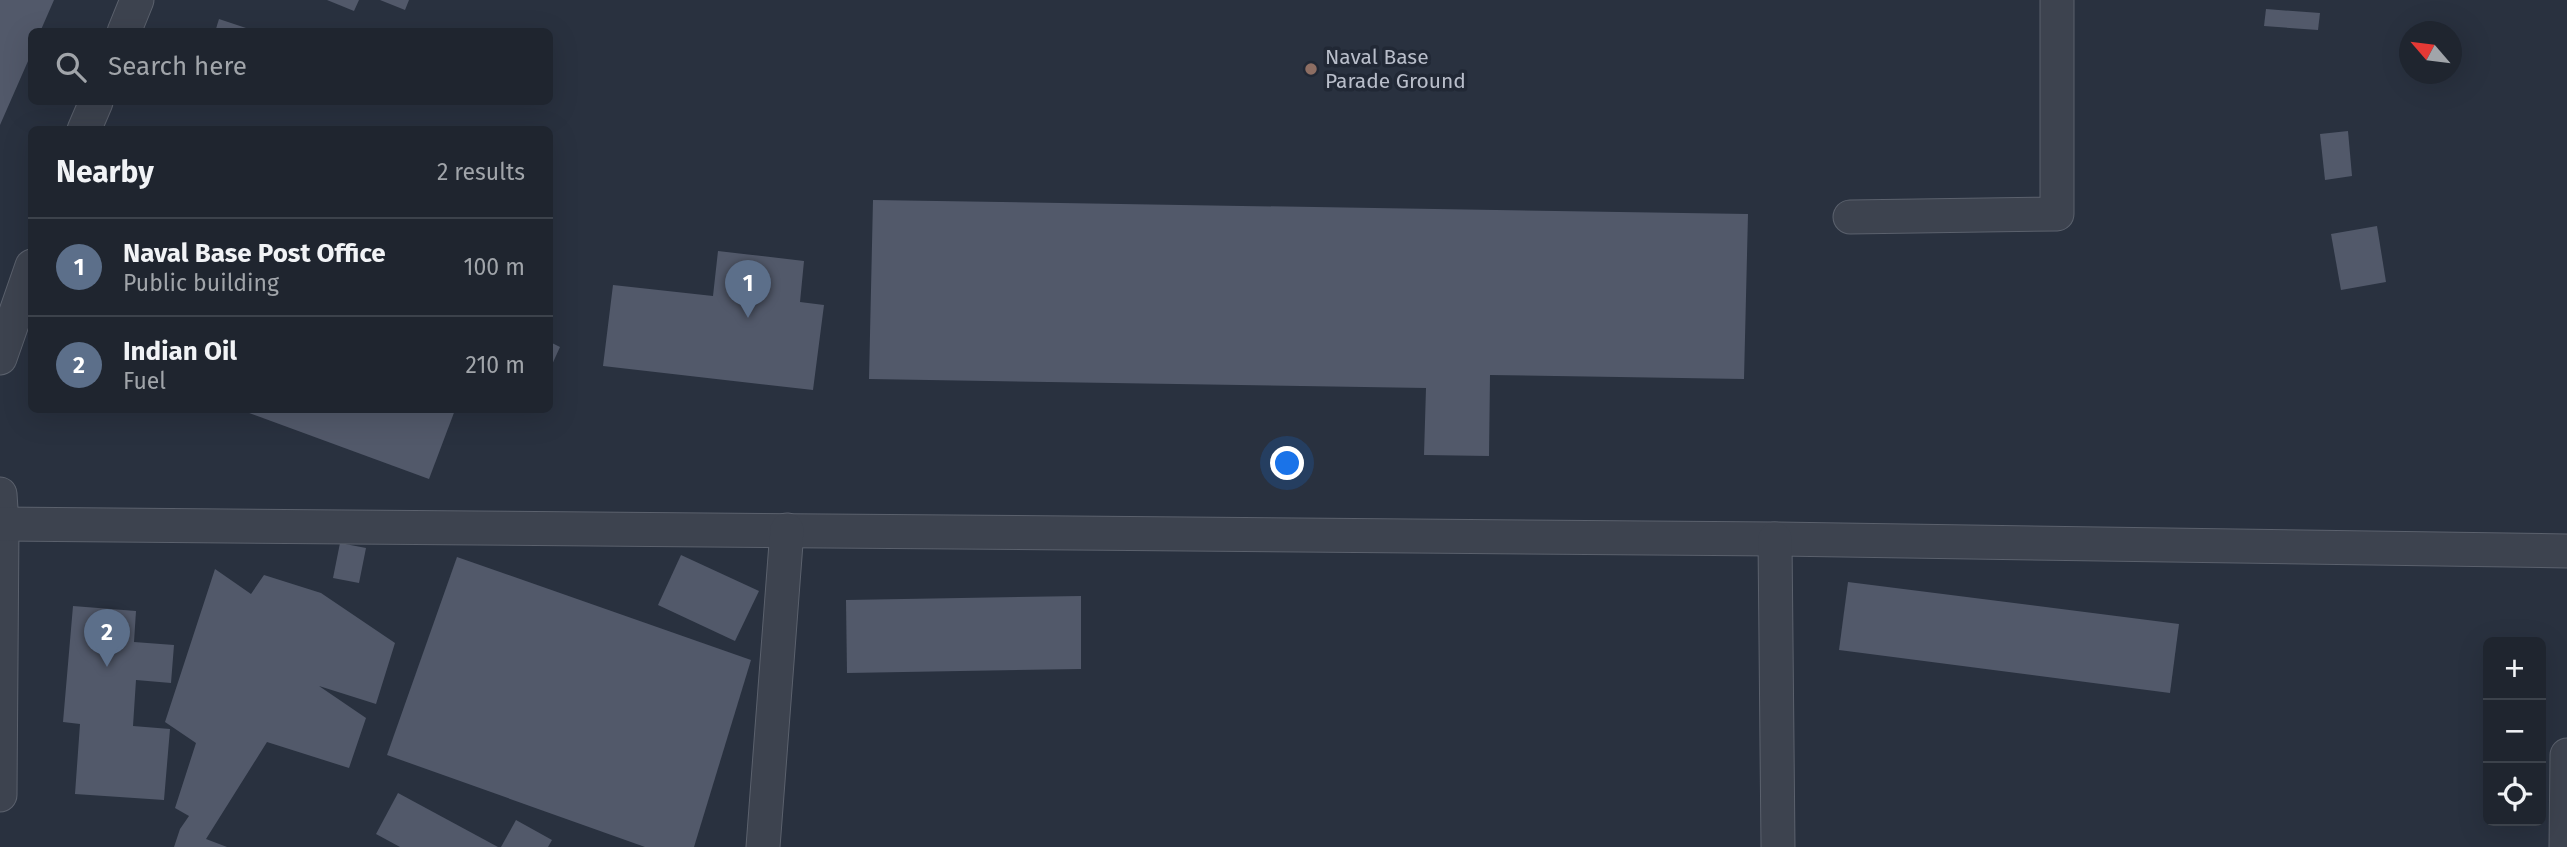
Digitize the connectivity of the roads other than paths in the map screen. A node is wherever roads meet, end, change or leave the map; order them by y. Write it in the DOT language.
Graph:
graph roads {
  1 [pos="137,0"];
  2 [pos="2057,0"];
  3 [pos="126,28"];
  4 [pos="95,105"];
  5 [pos="87,126"];
  6 [pos="1850,217"];
  7 [pos="28,278"];
  8 [pos="0,358"];
  9 [pos="1,514"];
  10 [pos="787,530"];
  11 [pos="1775,539"];
  12 [pos="2567,551"];
  13 [pos="2567,754"];
  14 [pos="0,795"];
  15 [pos="763,847"];
  16 [pos="1778,847"];
  17 [pos="2566,847"];
  1 -- 3 [label="street"];
  2 -- 6 [label="street"];
  4 -- 5 [label="street"];
  7 -- 8 [label="street"];
  9 -- 10 [label="street"];
  9 -- 14 [label="street"];
  10 -- 11 [label="street"];
  10 -- 15 [label="street"];
  11 -- 12 [label="street"];
  11 -- 16 [label="street"];
  13 -- 17 [label="street"];
}
